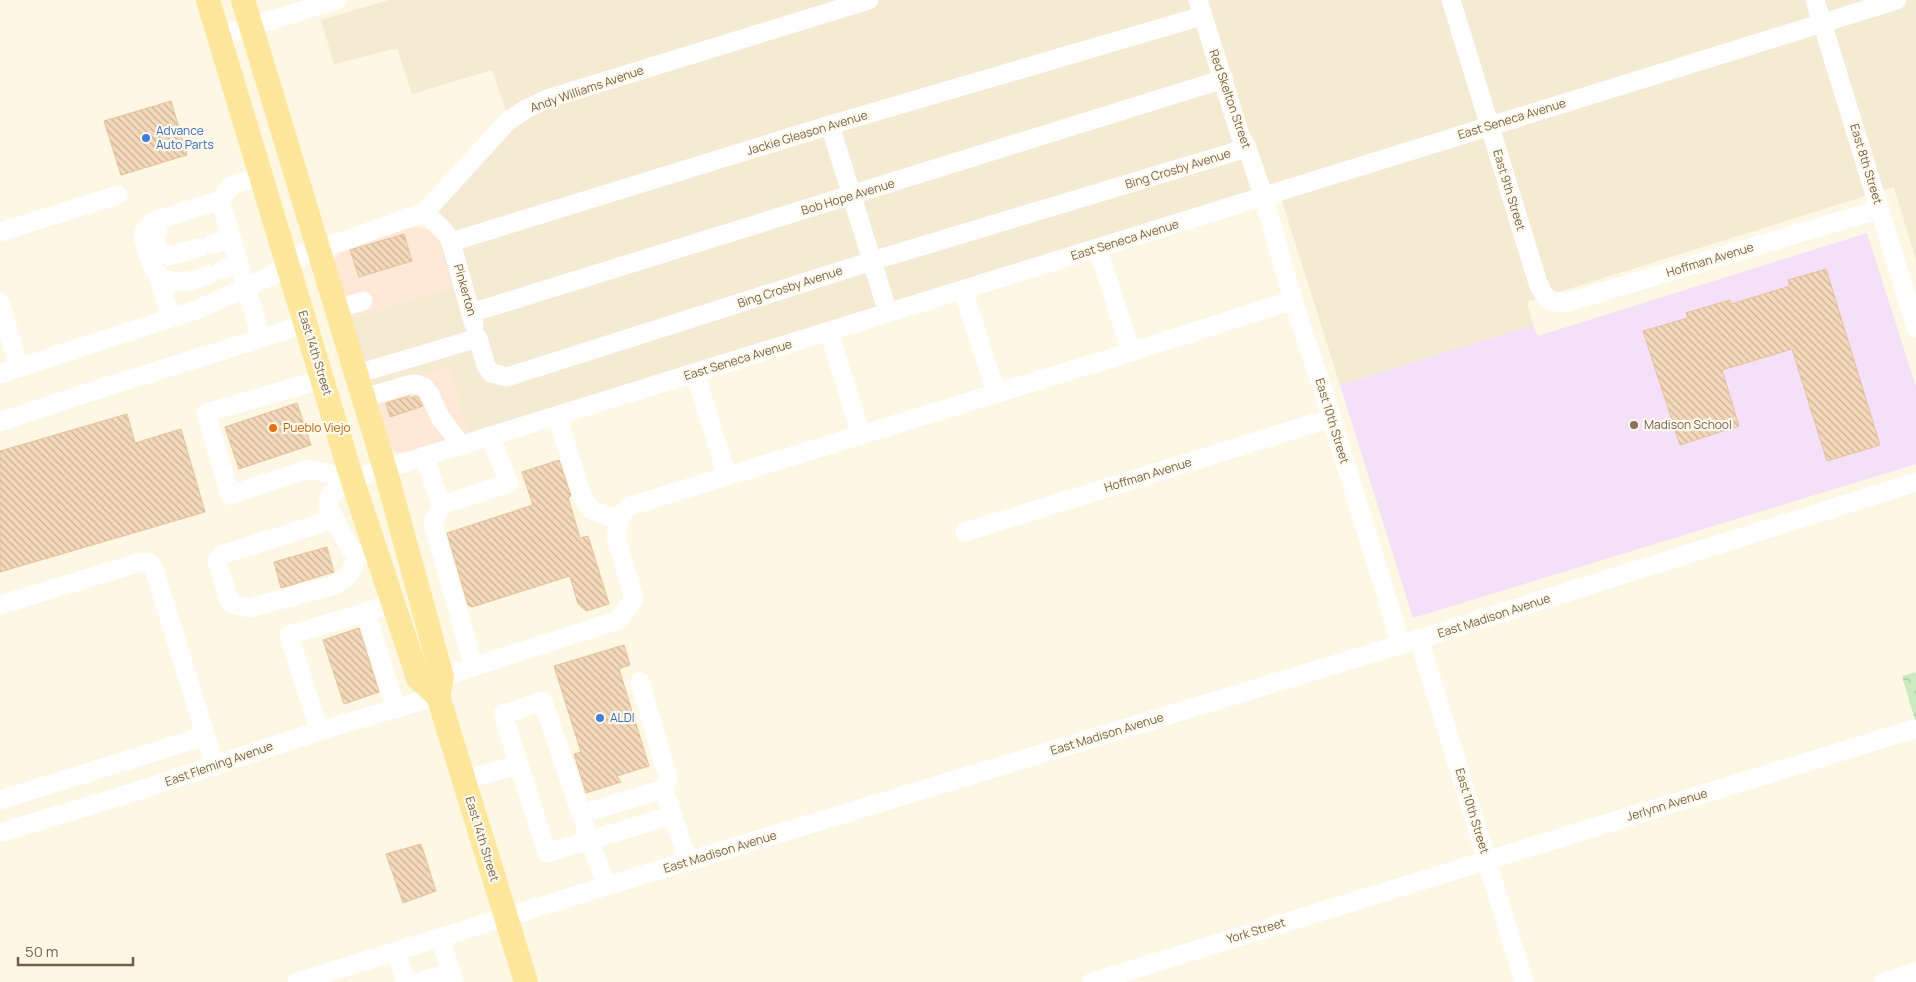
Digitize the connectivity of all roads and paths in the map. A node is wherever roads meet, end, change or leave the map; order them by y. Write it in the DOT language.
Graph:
graph roads {
  1 [pos="208,0"];
  2 [pos="243,0"];
  3 [pos="337,0"];
  4 [pos="869,0"];
  5 [pos="1451,0"];
  6 [pos="1815,0"];
  7 [pos="1898,0"];
  8 [pos="286,7"];
  9 [pos="1200,8"];
  10 [pos="1822,23"];
  11 [pos="251,26"];
  12 [pos="219,36"];
  13 [pos="1224,80"];
  14 [pos="830,125"];
  15 [pos="1489,125"];
  16 [pos="1247,148"];
  17 [pos="261,176"];
  18 [pos="118,195"];
  19 [pos="852,196"];
  20 [pos="1264,198"];
  21 [pos="220,200"];
  22 [pos="1880,209"];
  23 [pos="425,212"];
  24 [pos="163,218"];
  25 [pos="0,232"];
  26 [pos="232,238"];
  27 [pos="451,242"];
  28 [pos="1098,249"];
  29 [pos="319,250"];
  30 [pos="287,261"];
  31 [pos="872,261"];
  32 [pos="223,270"];
  33 [pos="158,276"];
  34 [pos="246,287"];
  35 [pos="963,290"];
  36 [pos="1542,293"];
  37 [pos="1293,300"];
  38 [pos="363,301"];
  39 [pos="0,302"];
  40 [pos="337,308"];
  41 [pos="471,313"];
  42 [pos="888,314"];
  43 [pos="171,318"];
  44 [pos="306,324"];
  45 [pos="1916,328"];
  46 [pos="829,332"];
  47 [pos="262,338"];
  48 [pos="478,338"];
  49 [pos="1131,352"];
  50 [pos="19,368"];
  51 [pos="695,373"];
  52 [pos="0,374"];
  53 [pos="357,374"];
  54 [pos="323,379"];
  55 [pos="996,393"];
  56 [pos="364,398"];
  57 [pos="557,416"];
  58 [pos="1331,418"];
  59 [pos="0,422"];
  60 [pos="861,435"];
  61 [pos="490,436"];
  62 [pos="461,445"];
  63 [pos="419,452"];
  64 [pos="385,469"];
  65 [pos="727,476"];
  66 [pos="352,479"];
  67 [pos="1916,482"];
  68 [pos="441,504"];
  69 [pos="334,519"];
  70 [pos="619,521"];
  71 [pos="965,532"];
  72 [pos="367,551"];
  73 [pos="394,603"];
  74 [pos="0,605"];
  75 [pos="366,612"];
  76 [pos="1410,642"];
  77 [pos="474,667"];
  78 [pos="640,682"];
  79 [pos="440,687"];
  80 [pos="396,708"];
  81 [pos="1914,729"];
  82 [pos="319,731"];
  83 [pos="205,736"];
  84 [pos="518,765"];
  85 [pos="214,766"];
  86 [pos="464,780"];
  87 [pos="664,789"];
  88 [pos="0,800"];
  89 [pos="0,806"];
  90 [pos="581,814"];
  91 [pos="673,815"];
  92 [pos="4,832"];
  93 [pos="590,840"];
  94 [pos="688,861"];
  95 [pos="1487,861"];
  96 [pos="1420,880"];
  97 [pos="606,886"];
  98 [pos="506,917"];
  99 [pos="440,937"];
  100 [pos="396,951"];
  101 [pos="1916,972"];
  102 [pos="452,977"];
  103 [pos="318,979"];
  104 [pos="521,981"];
  105 [pos="297,982"];
  106 [pos="406,982"];
  107 [pos="418,982"];
  108 [pos="1092,982"];
  109 [pos="1524,982"];
  110 [pos="1884,982"];
  1 -- 12 [label="main road, East 14th Street"];
  2 -- 11 [label="main road, East 14th Street"];
  3 -- 8 [label="street"];
  4 -- 23 [label="street, Andy Williams Avenue"];
  5 -- 15 [label="street, East 9th Street"];
  6 -- 10 [label="street, East 8th Street"];
  7 -- 10 [label="street, East Seneca Avenue"];
  8 -- 11 [label="street"];
  9 -- 13 [label="street, Red Skelton Street"];
  9 -- 14 [label="street, Jackie Gleason Avenue"];
  10 -- 15 [label="street, East Seneca Avenue"];
  10 -- 22 [label="street, East 8th Street"];
  11 -- 12 [label="street"];
  11 -- 29 [label="main road, East 14th Street"];
  12 -- 17 [label="main road, East 14th Street"];
  13 -- 16 [label="street, Red Skelton Street"];
  13 -- 19 [label="street, Bob Hope Avenue"];
  14 -- 19 [label="street"];
  14 -- 27 [label="street, Jackie Gleason Avenue"];
  15 -- 20 [label="street, East Seneca Avenue"];
  15 -- 36 [label="street, East 9th Street"];
  16 -- 20 [label="street, Red Skelton Street"];
  16 -- 31 [label="street, Bing Crosby Avenue"];
  17 -- 21 [label="street"];
  17 -- 30 [label="main road, East 14th Street"];
  18 -- 25 [label="street"];
  19 -- 31 [label="street"];
  19 -- 41 [label="street, Bob Hope Avenue"];
  20 -- 28 [label="street, East Seneca Avenue"];
  20 -- 37 [label="street, East 10th Street"];
  21 -- 24 [label="street"];
  21 -- 26 [label="street"];
  22 -- 36 [label="street, Hoffman Avenue"];
  22 -- 45 [label="street, East 8th Street"];
  23 -- 27 [label="street"];
  23 -- 29 [label="street, Andy Williams Avenue"];
  24 -- 26 [label="street"];
  24 -- 33 [label="street"];
  26 -- 32 [label="street"];
  27 -- 41 [label="street, Pinkerton"];
  28 -- 35 [label="street, East Seneca Avenue"];
  28 -- 49 [label="street"];
  29 -- 30 [label="street, Andy Williams Avenue"];
  29 -- 40 [label="main road, East 14th Street"];
  30 -- 34 [label="street"];
  30 -- 44 [label="main road, East 14th Street"];
  31 -- 42 [label="street"];
  31 -- 48 [label="street, Bing Crosby Avenue"];
  32 -- 33 [label="street"];
  32 -- 34 [label="street"];
  33 -- 43 [label="street"];
  34 -- 43 [label="street"];
  34 -- 47 [label="street"];
  35 -- 42 [label="street, East Seneca Avenue"];
  35 -- 55 [label="street"];
  37 -- 49 [label="street"];
  37 -- 58 [label="street, East 10th Street"];
  38 -- 40 [label="street"];
  39 -- 50 [label="street"];
  40 -- 53 [label="main road, East 14th Street"];
  41 -- 48 [label="street, Pinkerton"];
  42 -- 46 [label="street, East Seneca Avenue"];
  43 -- 50 [label="street"];
  44 -- 47 [label="street"];
  44 -- 54 [label="main road, East 14th Street"];
  46 -- 51 [label="street, East Seneca Avenue"];
  46 -- 60 [label="street"];
  47 -- 59 [label="street"];
  48 -- 53 [label="street"];
  49 -- 55 [label="street"];
  50 -- 52 [label="street"];
  51 -- 57 [label="street, East Seneca Avenue"];
  51 -- 65 [label="street"];
  53 -- 56 [label="main road, East 14th Street"];
  54 -- 66 [label="main road, East 14th Street"];
  54 -- 66 [label="street"];
  55 -- 60 [label="street"];
  56 -- 62 [label="street"];
  56 -- 64 [label="main road, East 14th Street"];
  57 -- 61 [label="street, East Seneca Avenue"];
  57 -- 70 [label="street"];
  58 -- 71 [label="street, Hoffman Avenue"];
  58 -- 76 [label="street, East 10th Street"];
  60 -- 65 [label="street"];
  61 -- 62 [label="street, East Seneca Avenue"];
  61 -- 68 [label="street"];
  62 -- 63 [label="street, East Seneca Avenue"];
  63 -- 64 [label="street, East Seneca Avenue"];
  63 -- 68 [label="street"];
  64 -- 66 [label="street, East Seneca Avenue"];
  64 -- 79 [label="main road, East 14th Street"];
  65 -- 70 [label="street"];
  66 -- 69 [label="street"];
  66 -- 72 [label="main road, East 14th Street"];
  67 -- 76 [label="street, East Madison Avenue"];
  68 -- 77 [label="street"];
  69 -- 72 [label="street"];
  69 -- 72 [label="street"];
  70 -- 77 [label="street, East Fleming Avenue"];
  72 -- 73 [label="main road, East 14th Street"];
  73 -- 75 [label="street"];
  73 -- 79 [label="main road, East 14th Street"];
  74 -- 83 [label="street"];
  75 -- 80 [label="street"];
  75 -- 82 [label="street"];
  76 -- 94 [label="street, East Madison Avenue"];
  76 -- 95 [label="street, East 10th Street"];
  77 -- 79 [label="street, East Fleming Avenue"];
  78 -- 87 [label="street"];
  79 -- 80 [label="street, East Fleming Avenue"];
  79 -- 86 [label="main road, East 14th Street"];
  80 -- 82 [label="street, East Fleming Avenue"];
  81 -- 95 [label="street, Jerlynn Avenue"];
  82 -- 85 [label="street, East Fleming Avenue"];
  83 -- 85 [label="street"];
  83 -- 88 [label="street"];
  84 -- 86 [label="street"];
  84 -- 90 [label="street"];
  84 -- 93 [label="street"];
  85 -- 92 [label="street, East Fleming Avenue"];
  86 -- 98 [label="main road, East 14th Street"];
  87 -- 90 [label="street"];
  87 -- 91 [label="street"];
  89 -- 92 [label="street"];
  90 -- 93 [label="street"];
  91 -- 93 [label="street"];
  91 -- 94 [label="street"];
  93 -- 97 [label="street"];
  94 -- 97 [label="street, East Madison Avenue"];
  95 -- 96 [label="street, Jerlynn Avenue"];
  95 -- 109 [label="street, East 10th Street"];
  96 -- 108 [label="street, York Street"];
  97 -- 98 [label="street, East Madison Avenue"];
  98 -- 99 [label="street, East Madison Avenue"];
  98 -- 104 [label="main road, East 14th Street"];
  99 -- 100 [label="street, East Madison Avenue"];
  99 -- 102 [label="street"];
  100 -- 103 [label="street, East Madison Avenue"];
  100 -- 106 [label="street"];
  101 -- 110 [label="street"];
  102 -- 107 [label="street"];
  103 -- 105 [label="street, East Madison Avenue"];
}
